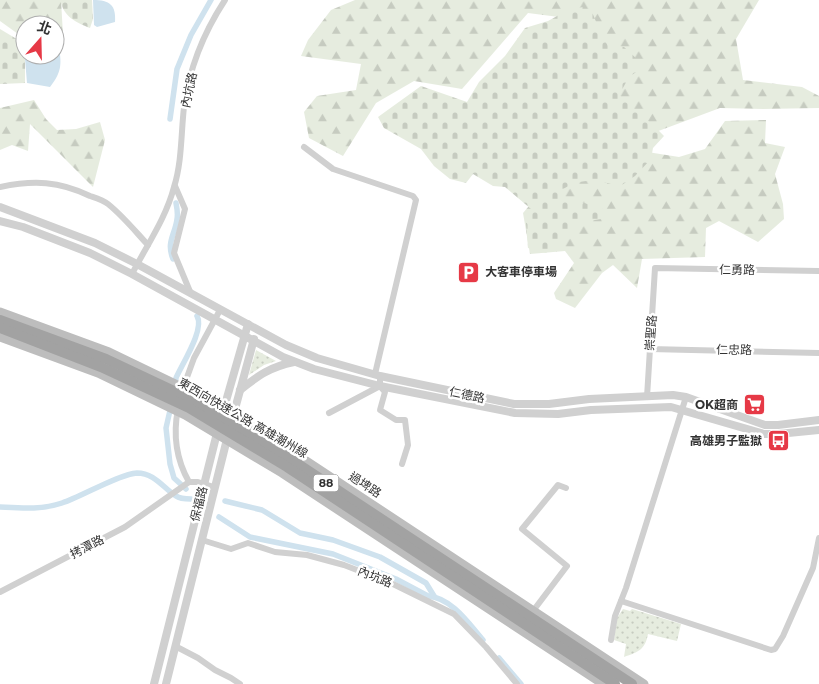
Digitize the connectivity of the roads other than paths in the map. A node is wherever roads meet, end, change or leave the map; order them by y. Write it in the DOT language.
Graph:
graph roads {
  1 [pos="224,0"];
  2 [pos="304,147"];
  3 [pos="175,186"];
  4 [pos="0,188"];
  5 [pos="0,207"];
  6 [pos="0,221"];
  7 [pos="148,245"];
  8 [pos="137,264"];
  9 [pos="655,268"];
  10 [pos="819,271"];
  11 [pos="132,274"];
  12 [pos="191,294"];
  13 [pos="220,310"];
  14 [pos="0,312"];
  15 [pos="0,320"];
  16 [pos="215,320"];
  17 [pos="248,324"];
  18 [pos="0,328"];
  19 [pos="256,330"];
  20 [pos="244,336"];
  21 [pos="0,337"];
  22 [pos="253,341"];
  23 [pos="650,350"];
  24 [pos="819,352"];
  25 [pos="294,362"];
  26 [pos="378,375"];
  27 [pos="380,386"];
  28 [pos="181,387"];
  29 [pos="240,390"];
  30 [pos="647,397"];
  31 [pos="686,397"];
  32 [pos="682,409"];
  33 [pos="224,410"];
  34 [pos="176,411"];
  35 [pos="329,413"];
  36 [pos="234,416"];
  37 [pos="819,420"];
  38 [pos="819,430"];
  39 [pos="217,434"];
  40 [pos="227,440"];
  41 [pos="402,464"];
  42 [pos="187,483"];
  43 [pos="204,484"];
  44 [pos="214,487"];
  45 [pos="566,488"];
  46 [pos="819,538"];
  47 [pos="202,540"];
  48 [pos="0,592"];
  49 [pos="621,601"];
  50 [pos="533,610"];
  51 [pos="611,640"];
  52 [pos="176,646"];
  53 [pos="154,684"];
  54 [pos="166,684"];
  55 [pos="240,684"];
  56 [pos="517,684"];
  57 [pos="603,684"];
  58 [pos="615,684"];
  59 [pos="632,684"];
  60 [pos="644,684"];
  1 -- 3 [label="street, 內坑路"];
  2 -- 26 [label="street"];
  3 -- 7 [label="street, 內坑路"];
  3 -- 12 [label="street, 內坑路"];
  4 -- 7 [label="street"];
  5 -- 8 [label="street"];
  6 -- 11 [label="street"];
  7 -- 8 [label="street, 內坑路"];
  8 -- 11 [label="street, 內坑路"];
  8 -- 12 [label="street"];
  9 -- 10 [label="street, 仁勇路"];
  9 -- 23 [label="street, 崇聖路"];
  11 -- 16 [label="street"];
  12 -- 13 [label="street"];
  13 -- 16 [label="street"];
  13 -- 17 [label="street"];
  14 -- 28 [label="main road, 過埤路"];
  15 -- 59 [label="highway, 東西向快速公路 高雄潮州線 / 88, bridge"];
  16 -- 20 [label="street"];
  16 -- 28 [label="street"];
  17 -- 19 [label="street"];
  17 -- 20 [label="street, 保福路"];
  18 -- 58 [label="highway, 東西向快速公路 高雄潮州線 / 88, bridge"];
  19 -- 22 [label="street, 保福路"];
  19 -- 26 [label="street, 仁德路"];
  20 -- 22 [label="street"];
  20 -- 33 [label="street, 保福路"];
  21 -- 34 [label="main road"];
  22 -- 25 [label="street, 仁德路"];
  22 -- 29 [label="street, 保福路"];
  23 -- 24 [label="street, 仁忠路"];
  23 -- 30 [label="street, 崇聖路"];
  25 -- 27 [label="street, 仁德路"];
  25 -- 29 [label="street"];
  26 -- 27 [label="street"];
  26 -- 30 [label="street, 仁德路"];
  27 -- 32 [label="street, 仁德路"];
  27 -- 35 [label="street"];
  27 -- 41 [label="street"];
  28 -- 33 [label="main road, 過埤路"];
  28 -- 34 [label="street"];
  29 -- 36 [label="street, 保福路"];
  30 -- 31 [label="street, 仁德路"];
  31 -- 32 [label="street"];
  31 -- 37 [label="street, 仁德路"];
  32 -- 38 [label="street, 仁德路"];
  32 -- 49 [label="street"];
  33 -- 36 [label="main road, 過埤路"];
  33 -- 39 [label="street, 保福路"];
  34 -- 39 [label="main road"];
  34 -- 42 [label="street"];
  36 -- 40 [label="street, 保福路"];
  36 -- 50 [label="main road, 過埤路"];
  39 -- 40 [label="main road"];
  39 -- 43 [label="street, 保福路"];
  40 -- 44 [label="street, 保福路"];
  40 -- 57 [label="main road"];
  42 -- 43 [label="street"];
  42 -- 48 [label="street, 拷潭路"];
  43 -- 44 [label="street"];
  43 -- 53 [label="street, 保福路"];
  44 -- 47 [label="street, 保福路"];
  45 -- 50 [label="street"];
  46 -- 49 [label="street"];
  47 -- 52 [label="street, 保福路"];
  47 -- 56 [label="street, 內坑路"];
  49 -- 51 [label="street"];
  50 -- 60 [label="main road, 過埤路"];
  52 -- 54 [label="street, 保福路"];
  52 -- 55 [label="street"];
}
